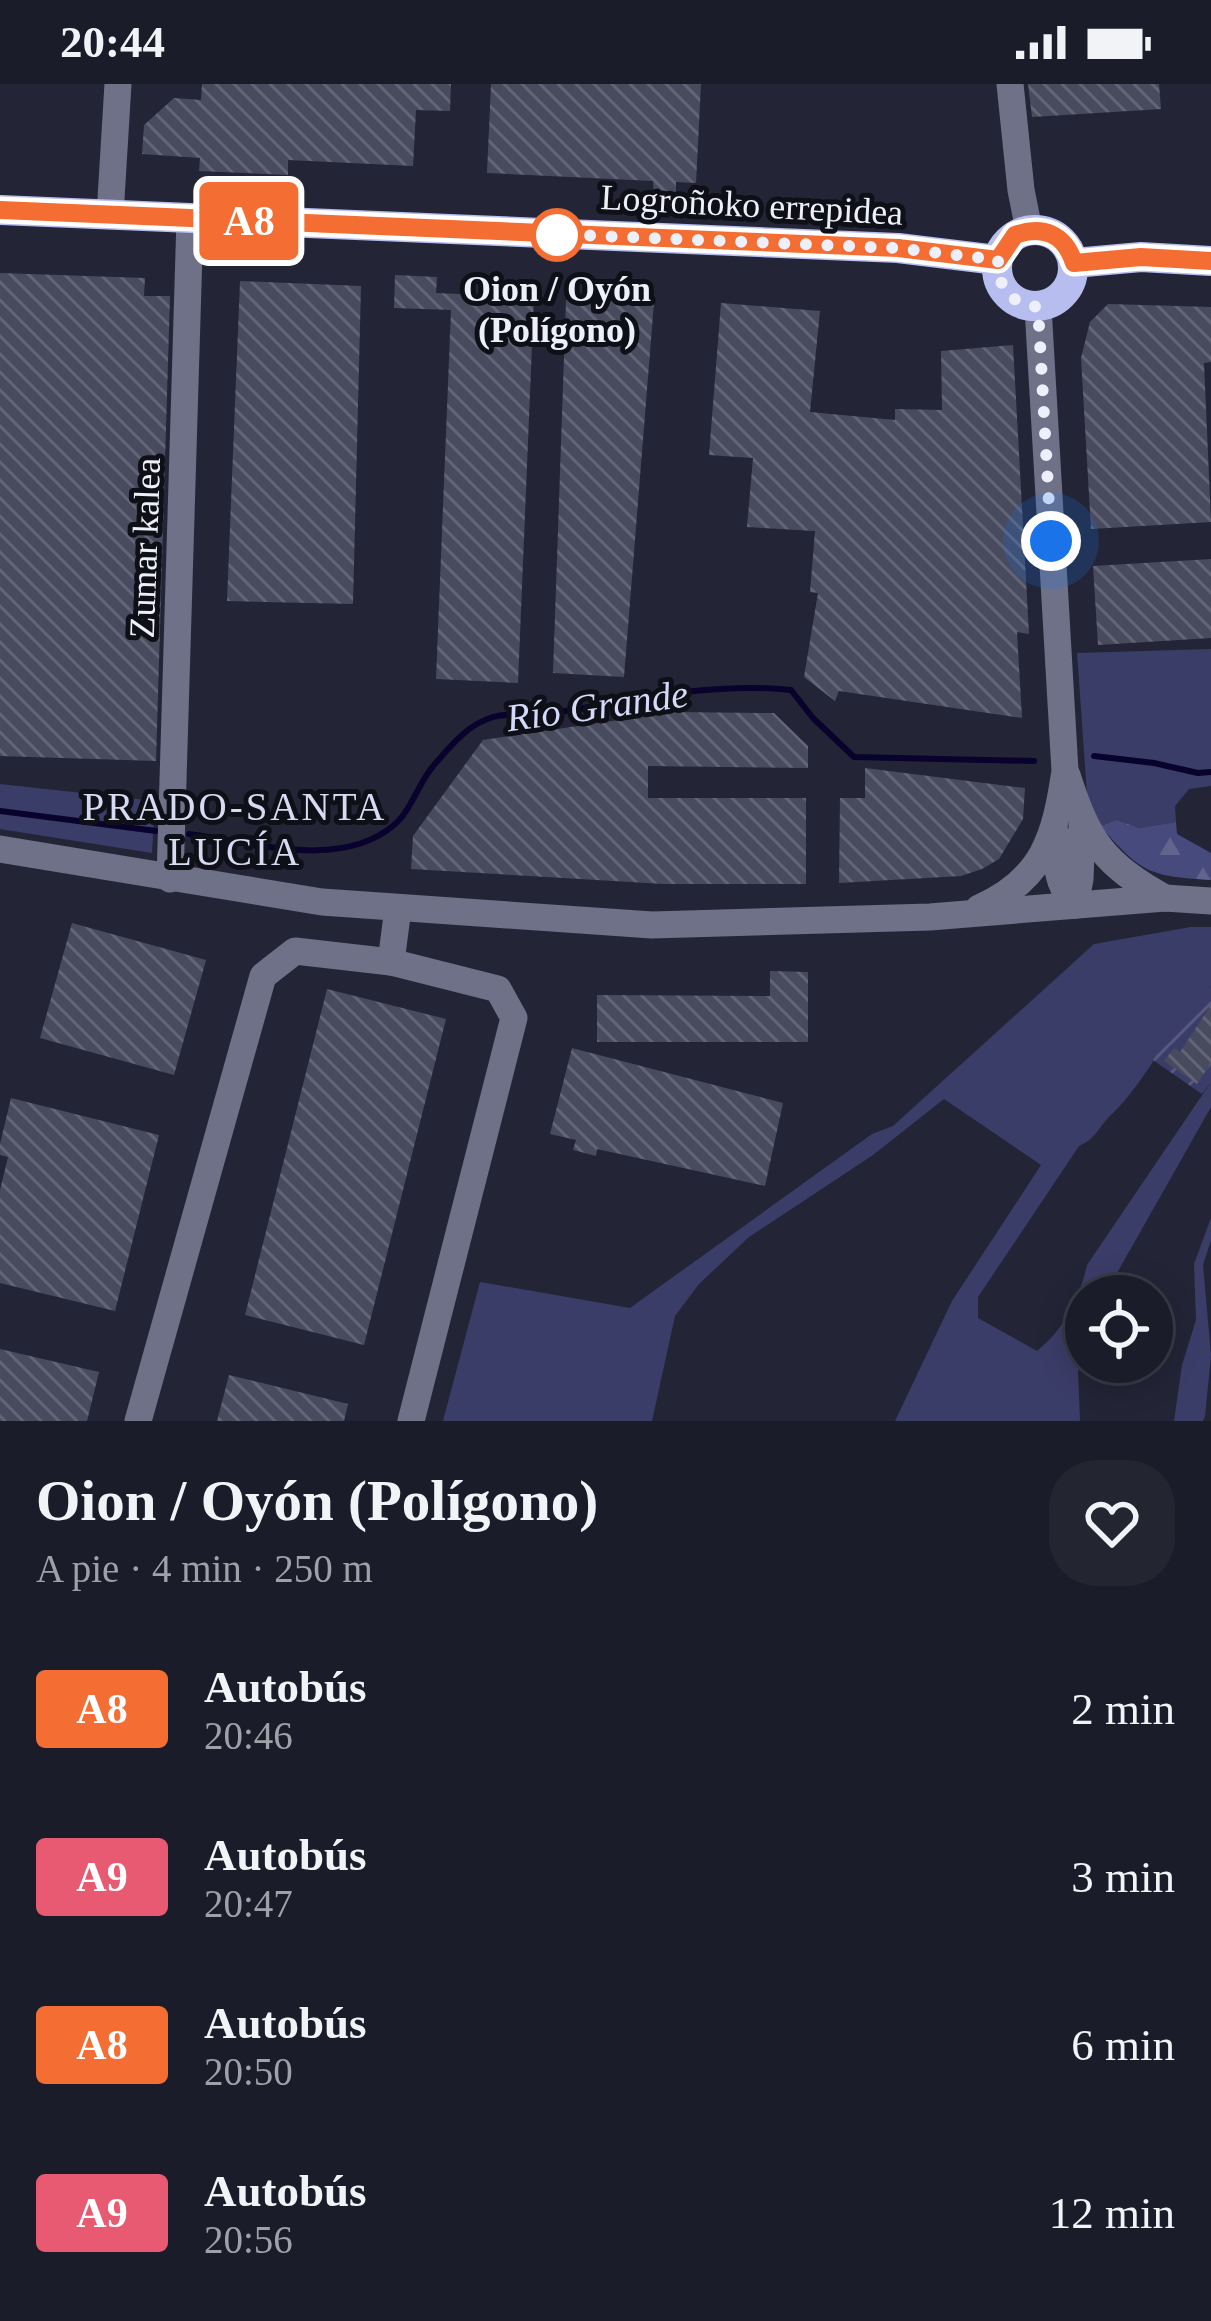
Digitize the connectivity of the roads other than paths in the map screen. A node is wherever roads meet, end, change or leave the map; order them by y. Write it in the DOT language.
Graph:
graph roads {
  1 [pos="118,84"];
  2 [pos="1010,84"];
  3 [pos="0,210"];
  4 [pos="110,215"];
  5 [pos="190,219"];
  6 [pos="1029,230"];
  7 [pos="998,260"];
  8 [pos="1211,261"];
  9 [pos="1074,263"];
  10 [pos="1038,307"];
  11 [pos="1069,823"];
  12 [pos="0,848"];
  13 [pos="170,879"];
  14 [pos="1165,898"];
  15 [pos="1211,902"];
  16 [pos="1075,905"];
  17 [pos="398,908"];
  18 [pos="964,914"];
  19 [pos="391,962"];
  20 [pos="138,1421"];
  21 [pos="411,1421"];
  1 -- 4 [label="street"];
  2 -- 6 [label="street"];
  3 -- 4 [label="main road, Logroñoko errepidea"];
  4 -- 5 [label="main road, Logroñoko errepidea"];
  5 -- 7 [label="main road, Logroñoko errepidea"];
  5 -- 13 [label="street, Zumar kalea"];
  6 -- 7 [label="main road"];
  6 -- 9 [label="main road"];
  7 -- 10 [label="main road"];
  8 -- 9 [label="main road"];
  9 -- 10 [label="main road"];
  10 -- 11 [label="street"];
  11 -- 14 [label="street"];
  11 -- 16 [label="street"];
  11 -- 18 [label="street"];
  12 -- 13 [label="street"];
  13 -- 17 [label="street"];
  14 -- 15 [label="street"];
  14 -- 16 [label="street"];
  16 -- 18 [label="street"];
  17 -- 18 [label="street"];
  17 -- 19 [label="street"];
  19 -- 20 [label="street"];
  19 -- 21 [label="street"];
}
